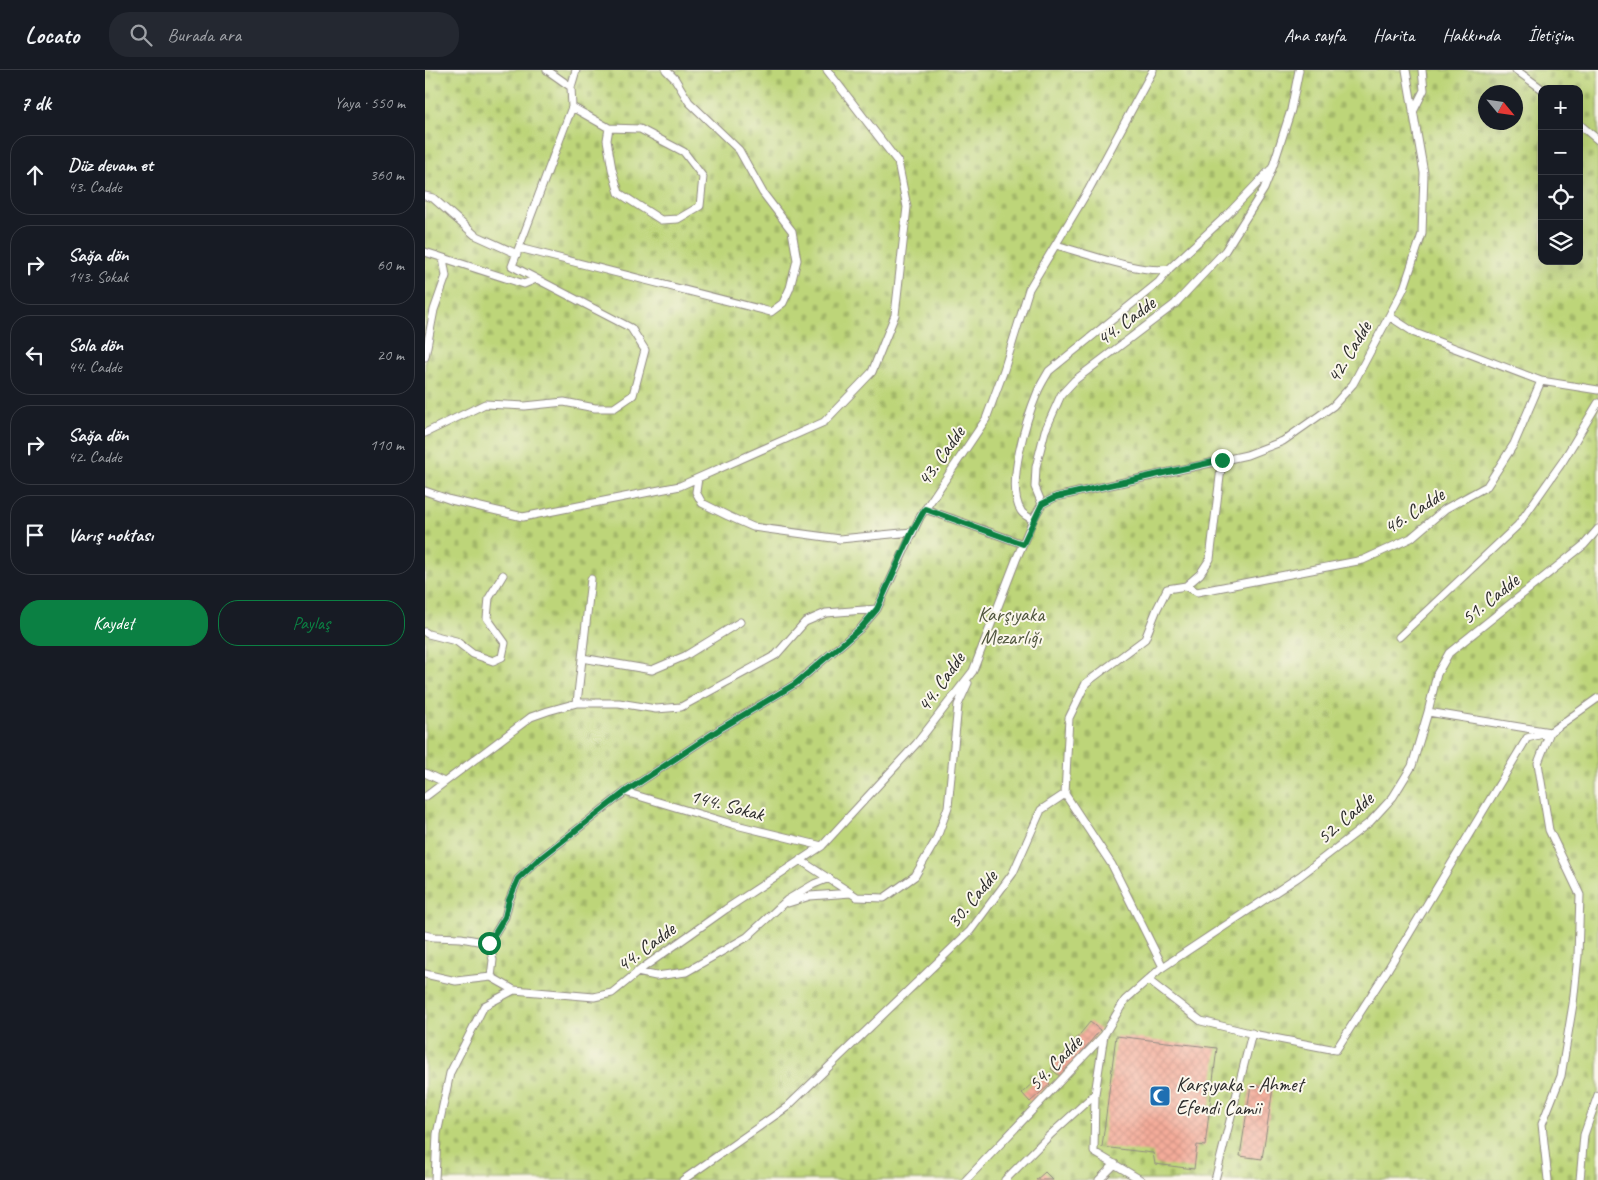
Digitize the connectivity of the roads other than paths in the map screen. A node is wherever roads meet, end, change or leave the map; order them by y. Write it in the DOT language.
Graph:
graph roads {
  1 [pos="547,70"];
  2 [pos="576,70"];
  3 [pos="666,70"];
  4 [pos="827,70"];
  5 [pos="1153,70"];
  6 [pos="1299,70"];
  7 [pos="1406,70"];
  8 [pos="1422,70"];
  9 [pos="1516,70"];
  10 [pos="1538,86"];
  11 [pos="571,87"];
  12 [pos="572,107"];
  13 [pos="1413,112"];
  14 [pos="1583,127"];
  15 [pos="609,128"];
  16 [pos="1598,140"];
  17 [pos="1273,166"];
  18 [pos="425,196"];
  19 [pos="1056,245"];
  20 [pos="518,251"];
  21 [pos="425,252"];
  22 [pos="443,258"];
  23 [pos="1169,269"];
  24 [pos="536,279"];
  25 [pos="1389,316"];
  26 [pos="425,357"];
  27 [pos="1541,381"];
  28 [pos="1598,390"];
  29 [pos="1598,403"];
  30 [pos="425,433"];
  31 [pos="1222,460"];
  32 [pos="698,478"];
  33 [pos="425,491"];
  34 [pos="1042,504"];
  35 [pos="925,509"];
  36 [pos="1033,520"];
  37 [pos="1598,529"];
  38 [pos="912,532"];
  39 [pos="1023,544"];
  40 [pos="503,575"];
  41 [pos="591,579"];
  42 [pos="1186,586"];
  43 [pos="877,609"];
  44 [pos="740,622"];
  45 [pos="425,632"];
  46 [pos="1399,638"];
  47 [pos="582,658"];
  48 [pos="973,671"];
  49 [pos="1598,698"];
  50 [pos="577,703"];
  51 [pos="1428,712"];
  52 [pos="1550,732"];
  53 [pos="425,773"];
  54 [pos="444,782"];
  55 [pos="625,792"];
  56 [pos="1065,794"];
  57 [pos="425,797"];
  58 [pos="822,846"];
  59 [pos="800,860"];
  60 [pos="829,878"];
  61 [pos="851,893"];
  62 [pos="781,905"];
  63 [pos="429,936"];
  64 [pos="425,943"];
  65 [pos="489,943"];
  66 [pos="1163,967"];
  67 [pos="637,972"];
  68 [pos="425,974"];
  69 [pos="491,977"];
  70 [pos="1148,980"];
  71 [pos="514,990"];
  72 [pos="1252,1033"];
  73 [pos="1104,1035"];
  74 [pos="1095,1094"];
  75 [pos="1598,1095"];
  76 [pos="1115,1164"];
  77 [pos="435,1180"];
  78 [pos="683,1180"];
  79 [pos="966,1180"];
  80 [pos="1005,1180"];
  81 [pos="1099,1180"];
  82 [pos="1141,1180"];
  83 [pos="1215,1180"];
  84 [pos="1548,1180"];
  85 [pos="1580,1180"];
  1 -- 11 [label="lane"];
  2 -- 11 [label="lane"];
  3 -- 20 [label="lane"];
  4 -- 32 [label="lane"];
  5 -- 19 [label="lane, 43. Cadde"];
  6 -- 17 [label="lane, 44. Cadde"];
  7 -- 13 [label="lane, 42. Cadde"];
  8 -- 13 [label="lane"];
  9 -- 10 [label="lane"];
  11 -- 12 [label="lane"];
  12 -- 15 [label="lane"];
  12 -- 20 [label="lane"];
  13 -- 25 [label="lane, 42. Cadde"];
  14 -- 16 [label="lane"];
  15 -- 15 [label="lane"];
  17 -- 23 [label="lane"];
  17 -- 34 [label="lane, 44. Cadde"];
  18 -- 20 [label="lane"];
  19 -- 23 [label="lane"];
  19 -- 35 [label="lane, 43. Cadde"];
  20 -- 24 [label="lane"];
  21 -- 22 [label="lane"];
  22 -- 24 [label="lane"];
  22 -- 26 [label="lane"];
  23 -- 36 [label="lane"];
  24 -- 30 [label="lane"];
  25 -- 27 [label="lane"];
  25 -- 31 [label="lane, 42. Cadde"];
  27 -- 28 [label="lane"];
  27 -- 42 [label="lane, 46. Cadde"];
  29 -- 46 [label="lane"];
  31 -- 34 [label="lane, 42. Cadde"];
  31 -- 42 [label="lane"];
  32 -- 33 [label="lane"];
  32 -- 38 [label="lane"];
  34 -- 36 [label="lane, 44. Cadde"];
  35 -- 38 [label="lane, 43. Cadde"];
  35 -- 39 [label="lane"];
  36 -- 39 [label="lane, 44. Cadde"];
  37 -- 51 [label="lane, 51. Cadde"];
  38 -- 43 [label="lane, 43. Cadde"];
  39 -- 48 [label="lane, 44. Cadde"];
  40 -- 45 [label="lane"];
  41 -- 47 [label="lane"];
  42 -- 56 [label="lane"];
  43 -- 50 [label="lane"];
  43 -- 55 [label="lane, 43. Cadde"];
  44 -- 47 [label="lane"];
  47 -- 50 [label="lane"];
  48 -- 58 [label="lane, 44. Cadde"];
  48 -- 61 [label="lane"];
  49 -- 52 [label="lane"];
  50 -- 54 [label="lane"];
  51 -- 52 [label="lane"];
  51 -- 66 [label="lane, 52. Cadde"];
  52 -- 72 [label="lane"];
  52 -- 84 [label="lane"];
  53 -- 54 [label="lane"];
  54 -- 57 [label="lane"];
  55 -- 58 [label="lane, 144. Sokak"];
  55 -- 65 [label="lane, 43. Cadde"];
  56 -- 66 [label="lane"];
  56 -- 78 [label="lane, 30. Cadde"];
  58 -- 59 [label="lane, 44. Cadde"];
  59 -- 60 [label="lane"];
  59 -- 67 [label="lane, 44. Cadde"];
  60 -- 61 [label="lane"];
  60 -- 62 [label="lane"];
  61 -- 62 [label="lane"];
  62 -- 67 [label="lane"];
  63 -- 64 [label="lane"];
  63 -- 65 [label="lane"];
  65 -- 69 [label="lane"];
  66 -- 70 [label="lane, 54. Cadde"];
  67 -- 71 [label="lane, 44. Cadde"];
  68 -- 69 [label="lane"];
  69 -- 71 [label="lane"];
  70 -- 72 [label="lane"];
  70 -- 73 [label="lane, 54. Cadde"];
  71 -- 77 [label="lane"];
  72 -- 83 [label="lane"];
  73 -- 74 [label="lane"];
  73 -- 79 [label="lane, 54. Cadde"];
  74 -- 76 [label="lane"];
  74 -- 80 [label="lane"];
  75 -- 85 [label="lane"];
  76 -- 81 [label="lane"];
  76 -- 82 [label="lane"];
}
